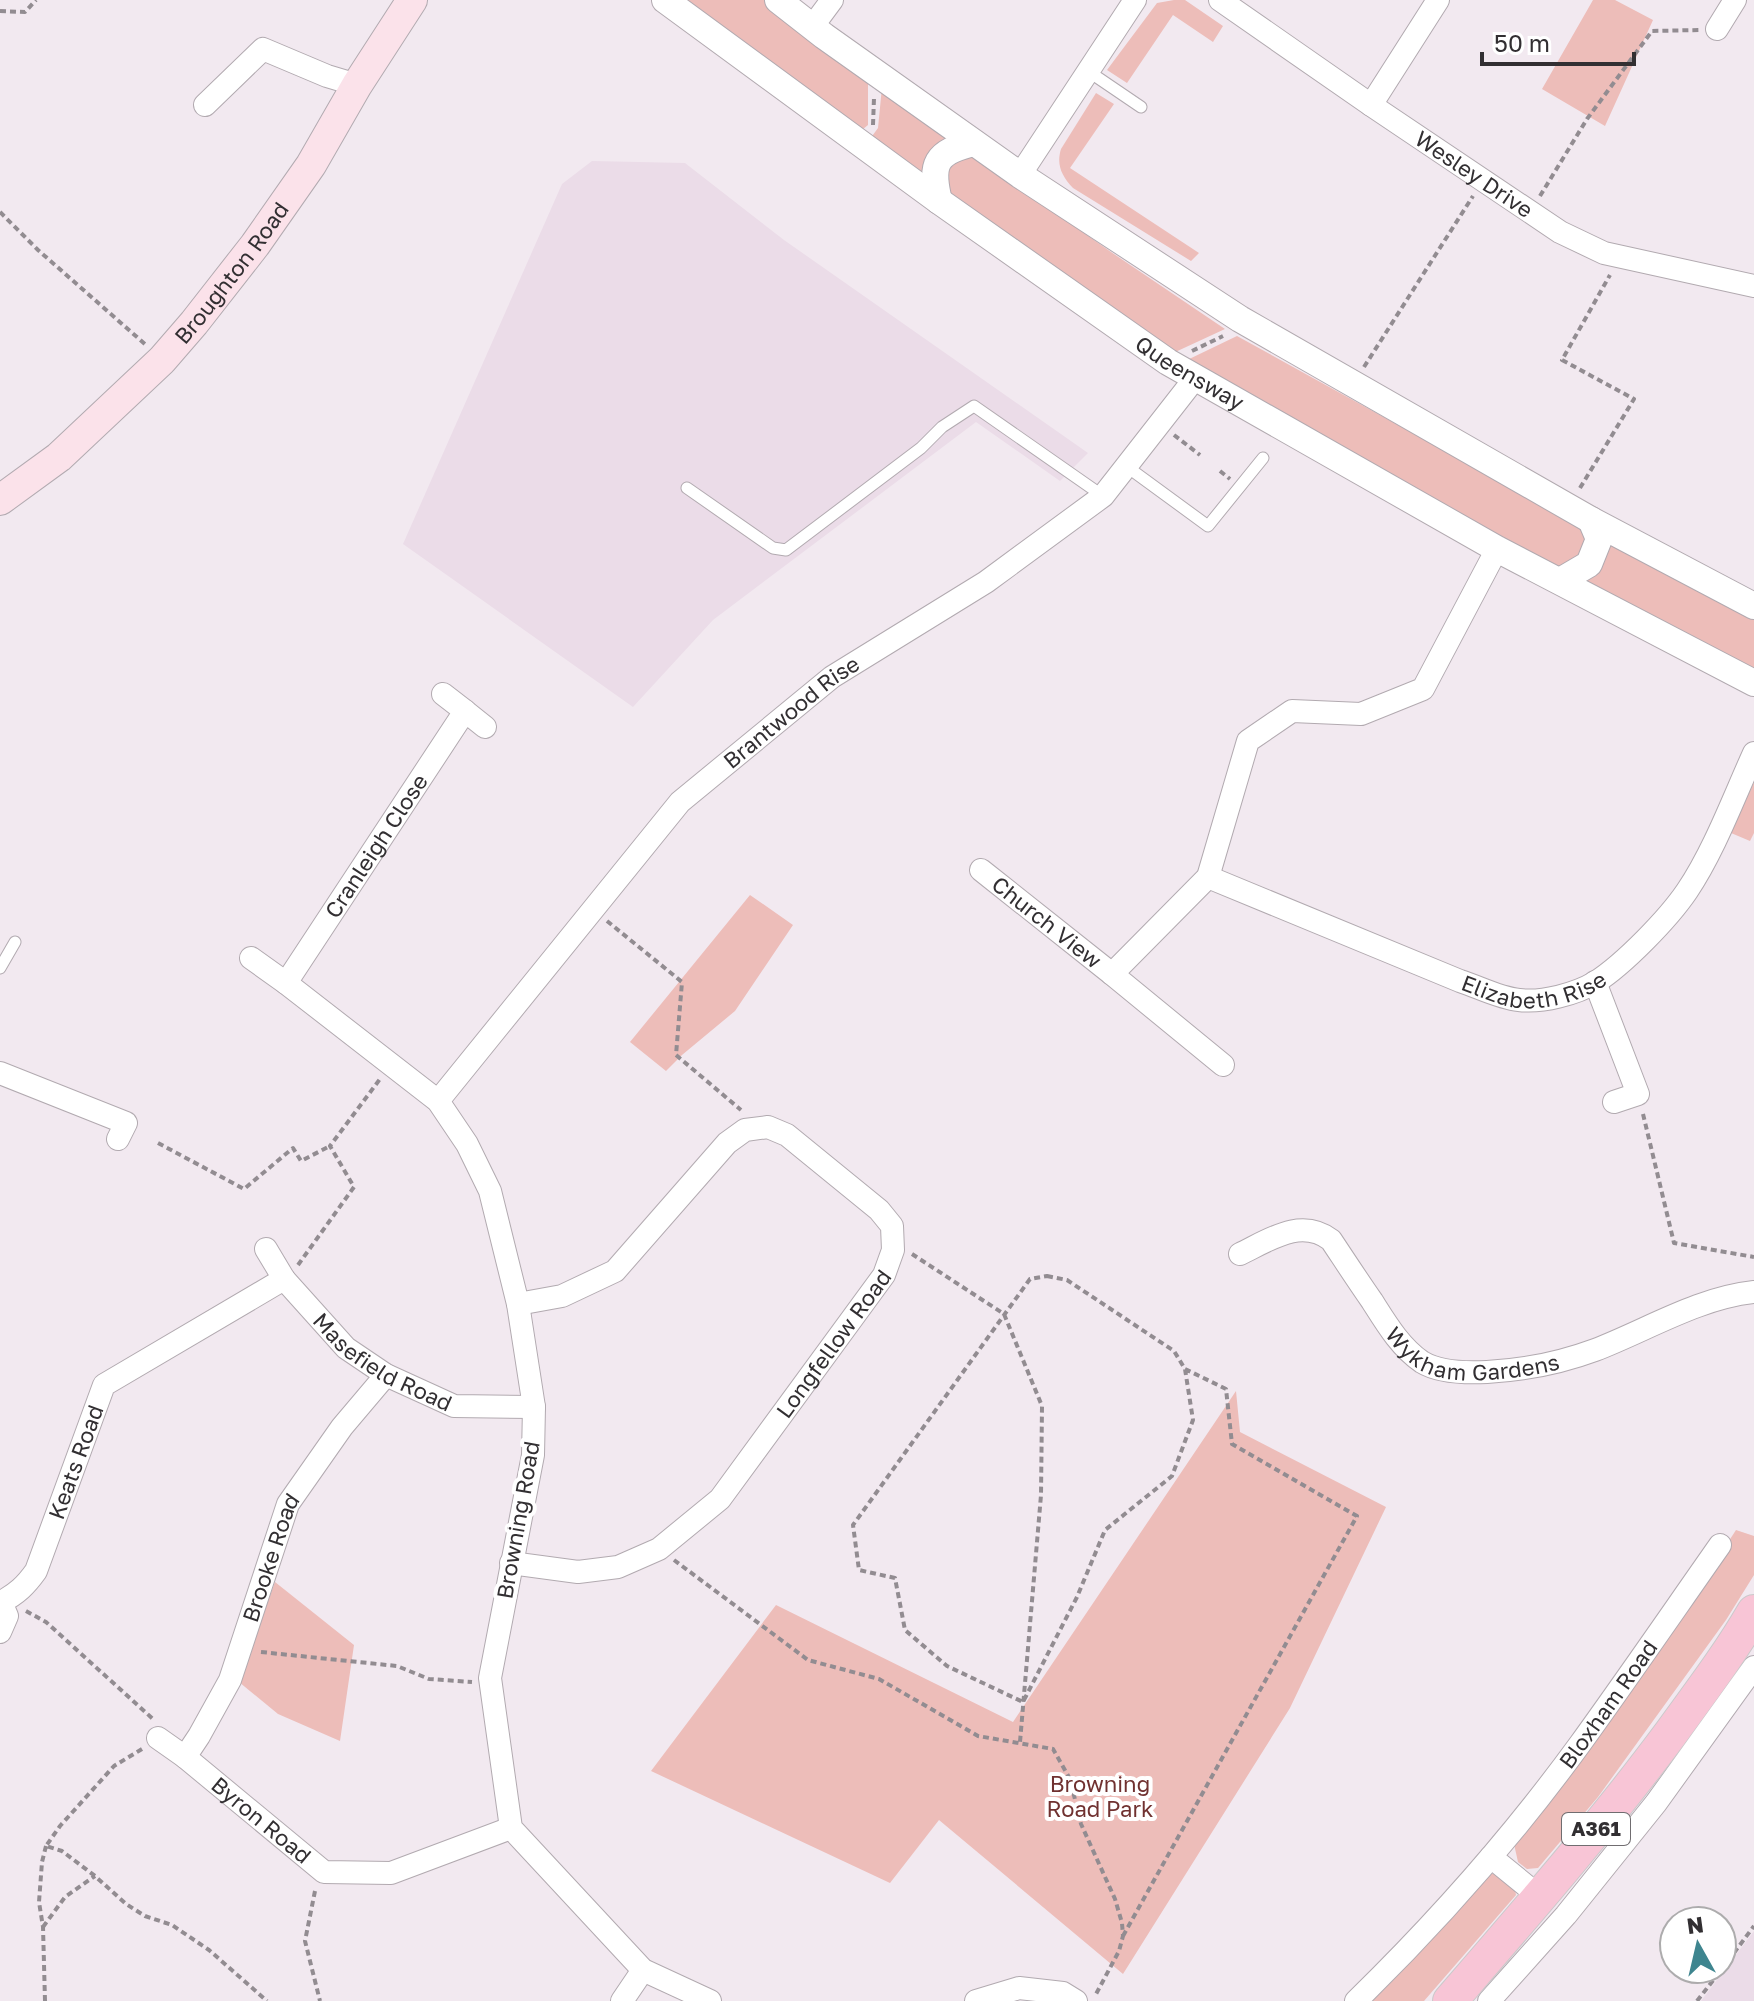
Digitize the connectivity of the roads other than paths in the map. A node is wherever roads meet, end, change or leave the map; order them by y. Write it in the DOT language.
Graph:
graph roads {
  1 [pos="412,0"];
  2 [pos="665,0"];
  3 [pos="778,0"];
  4 [pos="832,0"];
  5 [pos="1135,0"];
  6 [pos="1220,0"];
  7 [pos="1438,0"];
  8 [pos="1735,0"];
  9 [pos="812,27"];
  10 [pos="1717,29"];
  11 [pos="1088,71"];
  12 [pos="357,85"];
  13 [pos="205,105"];
  14 [pos="1371,105"];
  15 [pos="1141,107"];
  16 [pos="974,143"];
  17 [pos="1020,175"];
  18 [pos="939,201"];
  19 [pos="1754,286"];
  20 [pos="1196,377"];
  21 [pos="1263,458"];
  22 [pos="1126,466"];
  23 [pos="687,488"];
  24 [pos="1103,496"];
  25 [pos="0,500"];
  26 [pos="1580,514"];
  27 [pos="1497,549"];
  28 [pos="1560,581"];
  29 [pos="1754,606"];
  30 [pos="1754,683"];
  31 [pos="443,694"];
  32 [pos="465,711"];
  33 [pos="485,727"];
  34 [pos="1754,753"];
  35 [pos="981,870"];
  36 [pos="1208,877"];
  37 [pos="15,942"];
  38 [pos="251,958"];
  39 [pos="0,968"];
  40 [pos="1112,974"];
  41 [pos="1595,982"];
  42 [pos="286,983"];
  43 [pos="1223,1065"];
  44 [pos="0,1073"];
  45 [pos="438,1101"];
  46 [pos="1614,1102"];
  47 [pos="118,1139"];
  48 [pos="266,1249"];
  49 [pos="1240,1254"];
  50 [pos="285,1281"];
  51 [pos="1754,1292"];
  52 [pos="518,1304"];
  53 [pos="386,1375"];
  54 [pos="534,1407"];
  55 [pos="1720,1545"];
  56 [pos="511,1563"];
  57 [pos="5,1600"];
  58 [pos="1754,1612"];
  59 [pos="0,1632"];
  60 [pos="1754,1667"];
  61 [pos="158,1738"];
  62 [pos="185,1757"];
  63 [pos="511,1828"];
  64 [pos="1491,1857"];
  65 [pos="1540,1897"];
  66 [pos="643,1970"];
  67 [pos="622,2001"];
  68 [pos="710,2001"];
  69 [pos="976,2001"];
  70 [pos="1076,2001"];
  71 [pos="1356,2001"];
  72 [pos="1450,2001"];
  73 [pos="1489,2001"];
  1 -- 12 [label="main road, Broughton Road"];
  2 -- 18 [label="street, Queensway"];
  3 -- 9 [label="street"];
  4 -- 9 [label="street"];
  5 -- 11 [label="street"];
  6 -- 14 [label="street, Wesley Drive"];
  7 -- 14 [label="street"];
  8 -- 10 [label="street"];
  9 -- 16 [label="street"];
  11 -- 15 [label="lane"];
  11 -- 17 [label="street"];
  12 -- 13 [label="street"];
  12 -- 25 [label="main road, Broughton Road"];
  14 -- 19 [label="street, Wesley Drive"];
  16 -- 17 [label="street"];
  16 -- 18 [label="street"];
  17 -- 26 [label="street"];
  18 -- 20 [label="street, Queensway"];
  20 -- 22 [label="street, Brantwood Rise"];
  20 -- 27 [label="street, Queensway"];
  21 -- 22 [label="lane"];
  22 -- 24 [label="street, Brantwood Rise"];
  23 -- 24 [label="lane"];
  24 -- 45 [label="street, Brantwood Rise"];
  26 -- 28 [label="street"];
  26 -- 29 [label="street"];
  27 -- 28 [label="street, Queensway"];
  27 -- 36 [label="street, Church View"];
  28 -- 30 [label="street, Queensway"];
  31 -- 32 [label="street"];
  32 -- 33 [label="street"];
  32 -- 42 [label="street, Cranleigh Close"];
  34 -- 41 [label="street, Elizabeth Rise"];
  35 -- 40 [label="street, Church View"];
  36 -- 40 [label="street, Church View"];
  36 -- 41 [label="street, Elizabeth Rise"];
  37 -- 39 [label="lane"];
  38 -- 42 [label="street, Browning Road"];
  40 -- 43 [label="street, Church View"];
  41 -- 46 [label="street"];
  42 -- 45 [label="street, Browning Road"];
  44 -- 47 [label="street"];
  45 -- 52 [label="street, Browning Road"];
  48 -- 50 [label="street, Masefield Road"];
  49 -- 51 [label="street, Wykham Gardens"];
  50 -- 53 [label="street, Masefield Road"];
  50 -- 57 [label="street, Keats Road"];
  52 -- 54 [label="street, Browning Road"];
  52 -- 56 [label="street, Longfellow Road"];
  53 -- 54 [label="street, Masefield Road"];
  53 -- 62 [label="street, Brooke Road"];
  54 -- 56 [label="street, Browning Road"];
  55 -- 64 [label="street, Bloxham Road"];
  56 -- 63 [label="street, Browning Road"];
  57 -- 59 [label="street"];
  58 -- 65 [label="main road, A361"];
  60 -- 73 [label="street"];
  61 -- 62 [label="street, Byron Road"];
  62 -- 63 [label="street, Byron Road"];
  63 -- 66 [label="street"];
  64 -- 65 [label="street"];
  64 -- 71 [label="street, Bloxham Road"];
  65 -- 72 [label="main road, A361"];
  66 -- 67 [label="street"];
  66 -- 68 [label="street"];
  69 -- 70 [label="street"];
}
